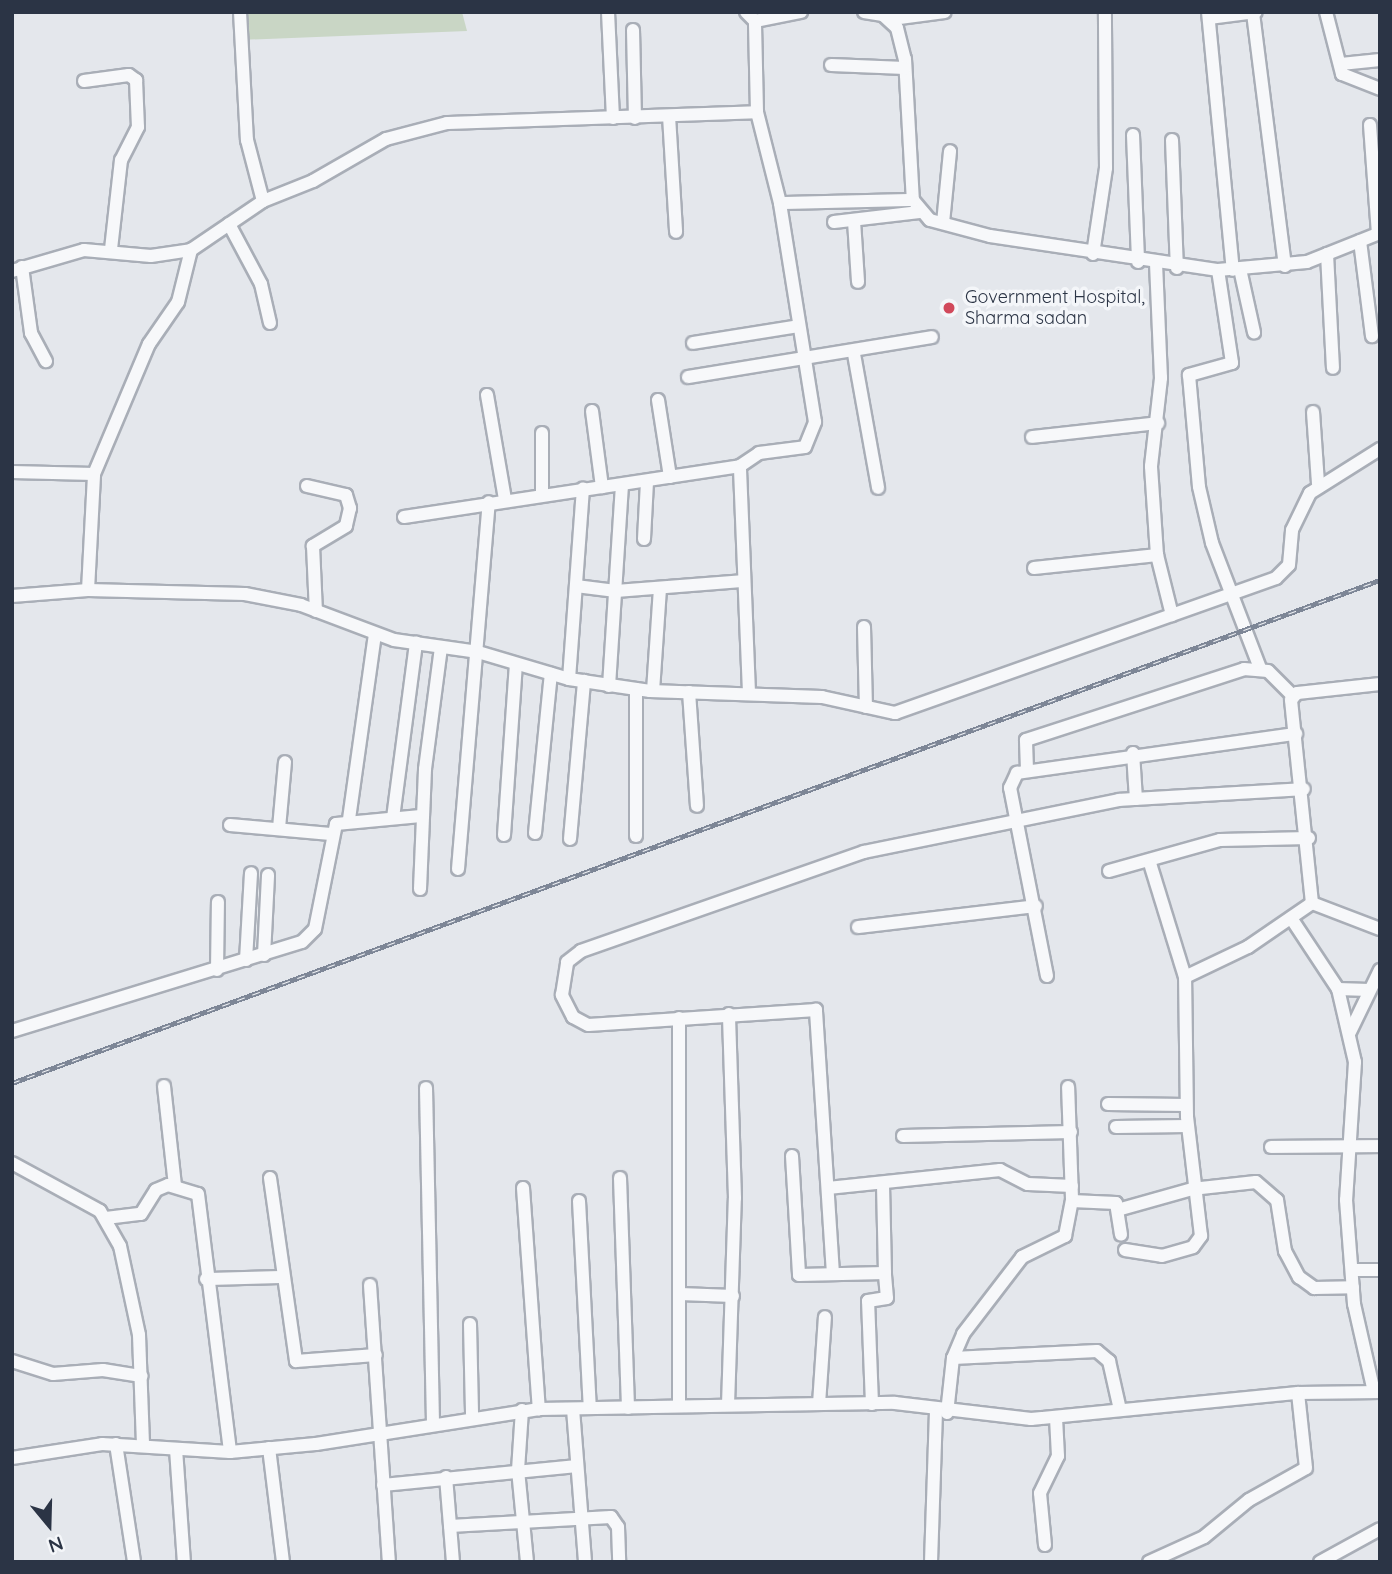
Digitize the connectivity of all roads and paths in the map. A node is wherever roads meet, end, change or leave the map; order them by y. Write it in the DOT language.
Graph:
graph roads {
  1 [pos="240,12"];
  2 [pos="608,12"];
  3 [pos="801,12"];
  4 [pos="864,12"];
  5 [pos="945,12"];
  6 [pos="1105,12"];
  7 [pos="1326,12"];
  8 [pos="1254,13"];
  9 [pos="1208,15"];
  10 [pos="750,16"];
  11 [pos="892,19"];
  12 [pos="633,30"];
  13 [pos="1380,60"];
  14 [pos="1341,64"];
  15 [pos="831,65"];
  16 [pos="905,68"];
  17 [pos="84,81"];
  18 [pos="1380,89"];
  19 [pos="757,112"];
  20 [pos="669,116"];
  21 [pos="612,118"];
  22 [pos="635,118"];
  23 [pos="1370,125"];
  24 [pos="1133,135"];
  25 [pos="1172,140"];
  26 [pos="950,151"];
  27 [pos="913,200"];
  28 [pos="262,201"];
  29 [pos="780,203"];
  30 [pos="919,212"];
  31 [pos="854,221"];
  32 [pos="834,222"];
  33 [pos="943,223"];
  34 [pos="229,224"];
  35 [pos="676,233"];
  36 [pos="1379,233"];
  37 [pos="1360,241"];
  38 [pos="111,249"];
  39 [pos="191,250"];
  40 [pos="1093,254"];
  41 [pos="1327,254"];
  42 [pos="1138,262"];
  43 [pos="1157,265"];
  44 [pos="1285,266"];
  45 [pos="1177,268"];
  46 [pos="17,269"];
  47 [pos="1218,270"];
  48 [pos="1236,270"];
  49 [pos="858,282"];
  50 [pos="270,323"];
  51 [pos="799,326"];
  52 [pos="1254,331"];
  53 [pos="1372,336"];
  54 [pos="932,337"];
  55 [pos="693,343"];
  56 [pos="854,355"];
  57 [pos="46,361"];
  58 [pos="807,361"];
  59 [pos="1333,368"];
  60 [pos="688,377"];
  61 [pos="486,395"];
  62 [pos="658,400"];
  63 [pos="592,411"];
  64 [pos="1313,412"];
  65 [pos="1158,424"];
  66 [pos="542,433"];
  67 [pos="1032,437"];
  68 [pos="1380,449"];
  69 [pos="740,466"];
  70 [pos="12,472"];
  71 [pos="94,474"];
  72 [pos="670,477"];
  73 [pos="647,481"];
  74 [pos="1318,484"];
  75 [pos="622,485"];
  76 [pos="307,486"];
  77 [pos="602,487"];
  78 [pos="878,488"];
  79 [pos="583,489"];
  80 [pos="542,494"];
  81 [pos="505,499"];
  82 [pos="489,502"];
  83 [pos="404,517"];
  84 [pos="645,539"];
  85 [pos="1157,555"];
  86 [pos="1034,568"];
  87 [pos="742,581"];
  88 [pos="576,586"];
  89 [pos="660,589"];
  90 [pos="88,590"];
  91 [pos="616,591"];
  92 [pos="1237,595"];
  93 [pos="12,596"];
  94 [pos="316,611"];
  95 [pos="1172,615"];
  96 [pos="864,627"];
  97 [pos="375,634"];
  98 [pos="416,643"];
  99 [pos="441,647"];
  100 [pos="478,652"];
  101 [pos="516,665"];
  102 [pos="1260,668"];
  103 [pos="551,674"];
  104 [pos="569,679"];
  105 [pos="584,681"];
  106 [pos="1380,684"];
  107 [pos="609,685"];
  108 [pos="636,689"];
  109 [pos="653,691"];
  110 [pos="689,692"];
  111 [pos="749,693"];
  112 [pos="1293,696"];
  113 [pos="866,707"];
  114 [pos="1296,734"];
  115 [pos="1133,752"];
  116 [pos="285,762"];
  117 [pos="1027,770"];
  118 [pos="1304,789"];
  119 [pos="1136,799"];
  120 [pos="697,806"];
  121 [pos="421,816"];
  122 [pos="393,818"];
  123 [pos="349,819"];
  124 [pos="1019,820"];
  125 [pos="230,825"];
  126 [pos="279,828"];
  127 [pos="535,833"];
  128 [pos="331,834"];
  129 [pos="504,835"];
  130 [pos="636,836"];
  131 [pos="1309,838"];
  132 [pos="570,839"];
  133 [pos="1149,860"];
  134 [pos="458,869"];
  135 [pos="1109,872"];
  136 [pos="251,873"];
  137 [pos="268,875"];
  138 [pos="420,889"];
  139 [pos="218,902"];
  140 [pos="1312,903"];
  141 [pos="1036,906"];
  142 [pos="1292,918"];
  143 [pos="858,927"];
  144 [pos="1380,929"];
  145 [pos="264,955"];
  146 [pos="246,960"];
  147 [pos="217,970"];
  148 [pos="1380,970"];
  149 [pos="1047,976"];
  150 [pos="1185,977"];
  151 [pos="1338,989"];
  152 [pos="1369,990"];
  153 [pos="729,1014"];
  154 [pos="679,1018"];
  155 [pos="12,1031"];
  156 [pos="1350,1032"];
  157 [pos="164,1086"];
  158 [pos="1069,1087"];
  159 [pos="426,1088"];
  160 [pos="1108,1104"];
  161 [pos="1186,1105"];
  162 [pos="1187,1126"];
  163 [pos="1116,1127"];
  164 [pos="1071,1132"];
  165 [pos="903,1136"];
  166 [pos="1347,1146"];
  167 [pos="1380,1146"];
  168 [pos="1271,1147"];
  169 [pos="792,1156"];
  170 [pos="12,1163"];
  171 [pos="270,1178"];
  172 [pos="621,1178"];
  173 [pos="175,1185"];
  174 [pos="883,1186"];
  175 [pos="1072,1186"];
  176 [pos="523,1188"];
  177 [pos="828,1188"];
  178 [pos="1192,1189"];
  179 [pos="579,1201"];
  180 [pos="1072,1201"];
  181 [pos="1121,1209"];
  182 [pos="106,1219"];
  183 [pos="1121,1235"];
  184 [pos="1125,1250"];
  185 [pos="1380,1269"];
  186 [pos="1353,1270"];
  187 [pos="885,1273"];
  188 [pos="833,1274"];
  189 [pos="283,1276"];
  190 [pos="206,1279"];
  191 [pos="370,1285"];
  192 [pos="1353,1287"];
  193 [pos="680,1294"];
  194 [pos="733,1296"];
  195 [pos="825,1317"];
  196 [pos="470,1324"];
  197 [pos="376,1355"];
  198 [pos="953,1358"];
  199 [pos="12,1361"];
  200 [pos="142,1376"];
  201 [pos="1377,1392"];
  202 [pos="1298,1393"];
  203 [pos="819,1404"];
  204 [pos="872,1404"];
  205 [pos="728,1405"];
  206 [pos="678,1406"];
  207 [pos="590,1408"];
  208 [pos="628,1408"];
  209 [pos="539,1409"];
  210 [pos="573,1409"];
  211 [pos="522,1410"];
  212 [pos="1120,1410"];
  213 [pos="941,1412"];
  214 [pos="472,1415"];
  215 [pos="1056,1417"];
  216 [pos="433,1421"];
  217 [pos="383,1429"];
  218 [pos="116,1444"];
  219 [pos="143,1445"];
  220 [pos="269,1448"];
  221 [pos="176,1449"];
  222 [pos="230,1452"];
  223 [pos="12,1458"];
  224 [pos="577,1466"];
  225 [pos="518,1471"];
  226 [pos="446,1477"];
  227 [pos="383,1485"];
  228 [pos="579,1518"];
  229 [pos="521,1521"];
  230 [pos="450,1526"];
  231 [pos="1380,1529"];
  232 [pos="1045,1545"];
  233 [pos="1346,1556"];
  234 [pos="134,1562"];
  235 [pos="184,1562"];
  236 [pos="284,1562"];
  237 [pos="388,1562"];
  238 [pos="453,1562"];
  239 [pos="527,1562"];
  240 [pos="585,1562"];
  241 [pos="619,1562"];
  242 [pos="931,1562"];
  243 [pos="1149,1562"];
  244 [pos="1320,1562"];
  1 -- 28 [label="street"];
  2 -- 21 [label="street"];
  3 -- 10 [label="street"];
  4 -- 11 [label="street"];
  5 -- 11 [label="street"];
  6 -- 40 [label="street"];
  7 -- 14 [label="street"];
  8 -- 9 [label="street"];
  8 -- 44 [label="street"];
  9 -- 48 [label="street"];
  10 -- 19 [label="street"];
  11 -- 16 [label="street"];
  12 -- 22 [label="street"];
  13 -- 14 [label="street"];
  14 -- 18 [label="street"];
  15 -- 16 [label="street"];
  16 -- 27 [label="street"];
  17 -- 38 [label="street"];
  19 -- 20 [label="street"];
  19 -- 29 [label="street"];
  20 -- 22 [label="street"];
  20 -- 35 [label="street"];
  21 -- 22 [label="street"];
  21 -- 28 [label="street"];
  23 -- 36 [label="street"];
  24 -- 42 [label="street"];
  25 -- 45 [label="street"];
  26 -- 33 [label="street"];
  27 -- 29 [label="street"];
  27 -- 30 [label="street"];
  28 -- 34 [label="street"];
  29 -- 51 [label="street"];
  30 -- 31 [label="street"];
  30 -- 33 [label="street"];
  31 -- 32 [label="street"];
  31 -- 49 [label="street"];
  33 -- 40 [label="street"];
  34 -- 39 [label="street"];
  34 -- 50 [label="street"];
  36 -- 37 [label="street"];
  37 -- 41 [label="street"];
  37 -- 53 [label="street"];
  38 -- 39 [label="street"];
  38 -- 46 [label="street"];
  39 -- 71 [label="street"];
  40 -- 42 [label="street"];
  41 -- 44 [label="street"];
  41 -- 59 [label="street"];
  42 -- 43 [label="street"];
  43 -- 45 [label="street"];
  43 -- 65 [label="street"];
  44 -- 48 [label="street"];
  45 -- 47 [label="street"];
  46 -- 57 [label="street"];
  47 -- 48 [label="street"];
  47 -- 92 [label="street"];
  48 -- 52 [label="street"];
  51 -- 55 [label="street"];
  51 -- 58 [label="street"];
  54 -- 56 [label="street"];
  56 -- 58 [label="street"];
  56 -- 78 [label="street"];
  58 -- 60 [label="street"];
  58 -- 69 [label="street"];
  61 -- 81 [label="street"];
  62 -- 72 [label="street"];
  63 -- 77 [label="street"];
  64 -- 74 [label="street"];
  65 -- 67 [label="street"];
  65 -- 85 [label="street"];
  66 -- 80 [label="street"];
  68 -- 74 [label="street"];
  69 -- 72 [label="street"];
  69 -- 87 [label="street"];
  70 -- 71 [label="street"];
  71 -- 90 [label="street"];
  72 -- 73 [label="street"];
  73 -- 75 [label="street"];
  73 -- 84 [label="street"];
  74 -- 92 [label="street"];
  75 -- 77 [label="street"];
  75 -- 91 [label="street"];
  76 -- 94 [label="street"];
  77 -- 79 [label="street"];
  79 -- 80 [label="street"];
  79 -- 88 [label="street"];
  80 -- 81 [label="street"];
  81 -- 82 [label="street"];
  82 -- 83 [label="street"];
  82 -- 100 [label="street"];
  85 -- 86 [label="street"];
  85 -- 95 [label="street"];
  87 -- 89 [label="street"];
  87 -- 111 [label="street"];
  88 -- 91 [label="street"];
  88 -- 104 [label="street"];
  89 -- 91 [label="street"];
  89 -- 109 [label="street"];
  90 -- 93 [label="street"];
  90 -- 94 [label="street"];
  91 -- 107 [label="street"];
  92 -- 95 [label="street"];
  92 -- 102 [label="street"];
  94 -- 97 [label="street"];
  95 -- 113 [label="street"];
  96 -- 113 [label="street"];
  97 -- 98 [label="street"];
  97 -- 123 [label="street"];
  98 -- 99 [label="street"];
  98 -- 122 [label="street"];
  99 -- 100 [label="street"];
  99 -- 121 [label="street"];
  100 -- 101 [label="street"];
  100 -- 134 [label="street"];
  101 -- 103 [label="street"];
  101 -- 129 [label="street"];
  102 -- 112 [label="street"];
  102 -- 117 [label="street"];
  103 -- 104 [label="street"];
  103 -- 127 [label="street"];
  104 -- 105 [label="street"];
  105 -- 107 [label="street"];
  105 -- 132 [label="street"];
  106 -- 112 [label="street"];
  107 -- 108 [label="street"];
  108 -- 109 [label="street"];
  108 -- 130 [label="street"];
  109 -- 110 [label="street"];
  110 -- 111 [label="street"];
  110 -- 120 [label="street"];
  111 -- 113 [label="street"];
  112 -- 114 [label="street"];
  114 -- 115 [label="street"];
  114 -- 118 [label="street"];
  115 -- 117 [label="street"];
  115 -- 119 [label="street"];
  116 -- 126 [label="street"];
  117 -- 124 [label="street"];
  118 -- 119 [label="street"];
  118 -- 131 [label="street"];
  119 -- 124 [label="street"];
  121 -- 122 [label="street"];
  121 -- 138 [label="street"];
  122 -- 123 [label="street"];
  123 -- 128 [label="street"];
  124 -- 141 [label="street"];
  124 -- 154 [label="street"];
  125 -- 126 [label="street"];
  126 -- 128 [label="street"];
  128 -- 145 [label="street"];
  131 -- 133 [label="street"];
  131 -- 140 [label="street"];
  133 -- 135 [label="street"];
  133 -- 150 [label="street"];
  136 -- 146 [label="street"];
  137 -- 145 [label="street"];
  139 -- 147 [label="street"];
  140 -- 142 [label="street"];
  140 -- 144 [label="street"];
  141 -- 143 [label="street"];
  141 -- 149 [label="street"];
  142 -- 150 [label="street"];
  142 -- 151 [label="street"];
  145 -- 146 [label="street"];
  146 -- 147 [label="street"];
  147 -- 155 [label="street"];
  148 -- 152 [label="street"];
  150 -- 161 [label="street"];
  151 -- 152 [label="street"];
  151 -- 156 [label="street"];
  152 -- 156 [label="street"];
  153 -- 154 [label="street"];
  153 -- 177 [label="street"];
  153 -- 194 [label="street"];
  154 -- 193 [label="street"];
  156 -- 166 [label="street"];
  157 -- 173 [label="street"];
  158 -- 164 [label="street"];
  159 -- 216 [label="street"];
  160 -- 161 [label="street"];
  161 -- 162 [label="street"];
  162 -- 163 [label="street"];
  162 -- 178 [label="street"];
  164 -- 165 [label="street"];
  164 -- 175 [label="street"];
  166 -- 167 [label="street"];
  166 -- 168 [label="street"];
  166 -- 186 [label="street"];
  169 -- 188 [label="street"];
  170 -- 182 [label="street"];
  171 -- 189 [label="street"];
  172 -- 208 [label="street"];
  173 -- 182 [label="street"];
  173 -- 190 [label="street"];
  174 -- 175 [label="street"];
  174 -- 177 [label="street"];
  174 -- 187 [label="street"];
  175 -- 180 [label="street"];
  176 -- 209 [label="street"];
  177 -- 188 [label="street"];
  178 -- 181 [label="street"];
  178 -- 184 [label="street"];
  178 -- 192 [label="street"];
  179 -- 207 [label="street"];
  180 -- 181 [label="street"];
  180 -- 198 [label="street"];
  181 -- 183 [label="street"];
  182 -- 200 [label="street"];
  185 -- 186 [label="street"];
  186 -- 192 [label="street"];
  187 -- 188 [label="street"];
  187 -- 204 [label="street"];
  189 -- 190 [label="street"];
  189 -- 197 [label="street"];
  190 -- 222 [label="street"];
  191 -- 197 [label="street"];
  192 -- 201 [label="street"];
  193 -- 194 [label="street"];
  193 -- 206 [label="street"];
  194 -- 205 [label="street"];
  195 -- 203 [label="street"];
  196 -- 214 [label="street"];
  197 -- 217 [label="street"];
  198 -- 212 [label="street"];
  198 -- 213 [label="street"];
  199 -- 200 [label="street"];
  200 -- 219 [label="street"];
  201 -- 202 [label="street"];
  202 -- 212 [label="street"];
  202 -- 243 [label="street"];
  203 -- 204 [label="street"];
  203 -- 205 [label="street"];
  204 -- 213 [label="street"];
  205 -- 206 [label="street"];
  206 -- 208 [label="street"];
  207 -- 208 [label="street"];
  207 -- 210 [label="street"];
  209 -- 210 [label="street"];
  209 -- 211 [label="street"];
  210 -- 224 [label="street"];
  211 -- 214 [label="street"];
  211 -- 225 [label="street"];
  212 -- 215 [label="street"];
  213 -- 215 [label="street"];
  213 -- 242 [label="street"];
  214 -- 216 [label="street"];
  215 -- 232 [label="street"];
  216 -- 217 [label="street"];
  217 -- 220 [label="street"];
  217 -- 227 [label="street"];
  218 -- 219 [label="street"];
  218 -- 223 [label="street"];
  218 -- 234 [label="street"];
  219 -- 221 [label="street"];
  220 -- 222 [label="street"];
  220 -- 236 [label="street"];
  221 -- 222 [label="street"];
  221 -- 235 [label="street"];
  224 -- 225 [label="street"];
  224 -- 228 [label="street"];
  225 -- 226 [label="street"];
  225 -- 229 [label="street"];
  226 -- 227 [label="street"];
  226 -- 230 [label="street"];
  227 -- 237 [label="street"];
  228 -- 229 [label="street"];
  228 -- 240 [label="street"];
  228 -- 241 [label="street"];
  229 -- 230 [label="street"];
  229 -- 239 [label="street"];
  230 -- 238 [label="street"];
  231 -- 233 [label="street"];
  233 -- 244 [label="street"];
}
